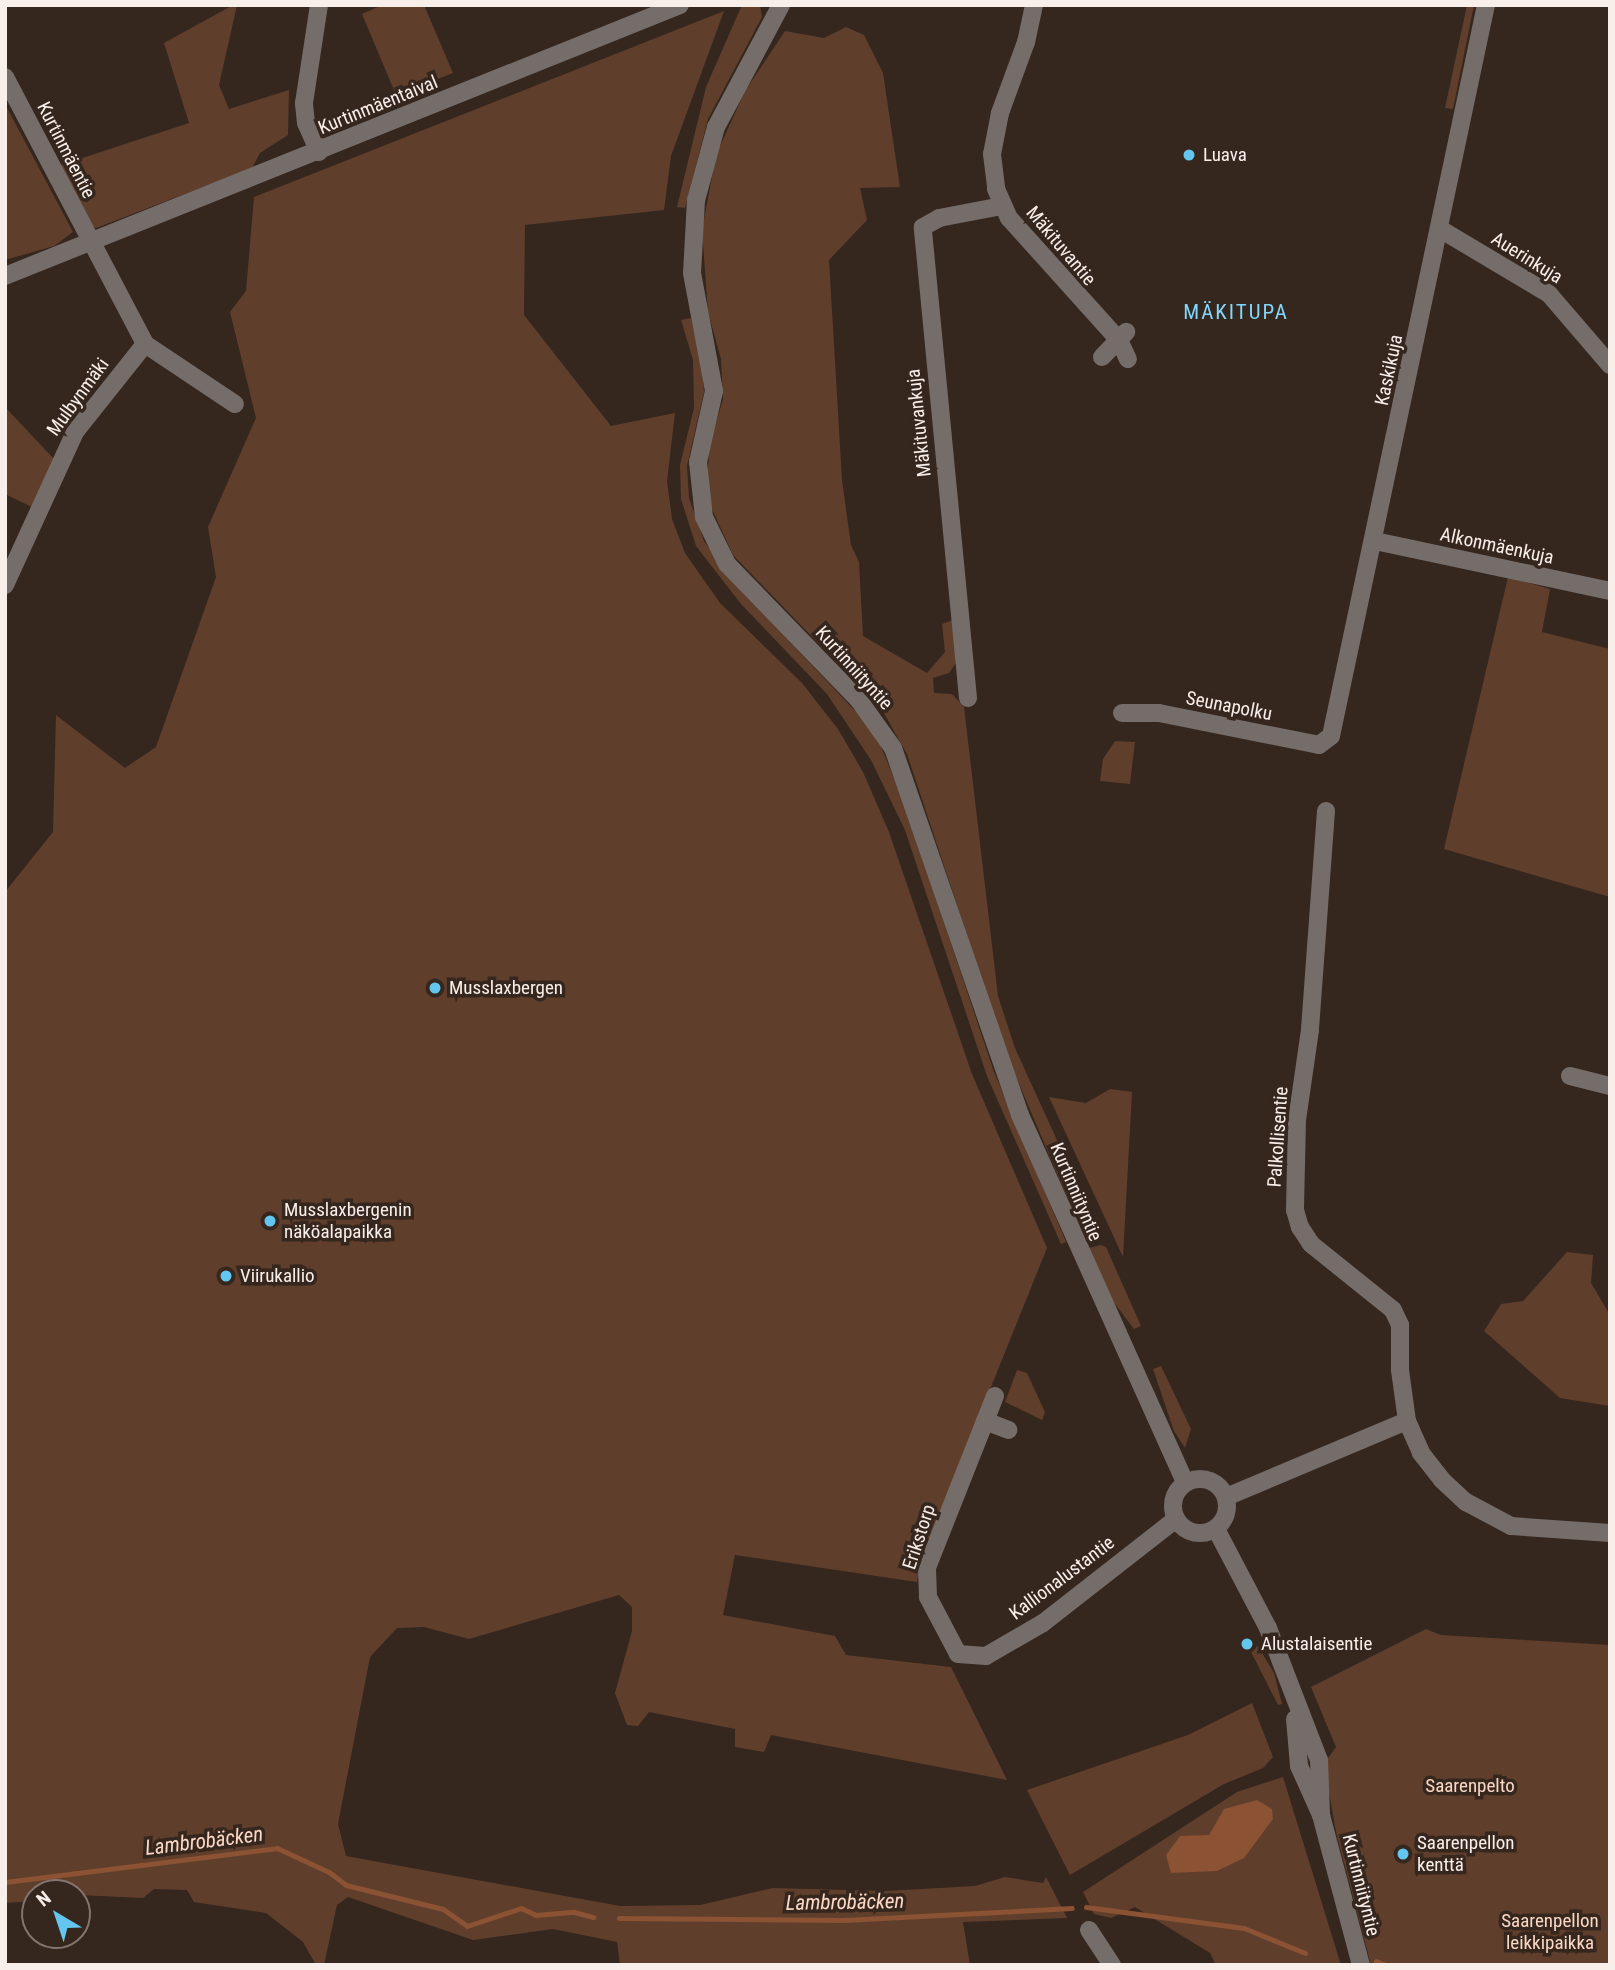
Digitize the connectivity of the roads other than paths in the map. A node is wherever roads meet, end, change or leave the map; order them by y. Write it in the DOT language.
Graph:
graph roads {
  1 [pos="319,5"];
  2 [pos="680,5"];
  3 [pos="781,5"];
  4 [pos="1034,5"];
  5 [pos="1486,5"];
  6 [pos="5,77"];
  7 [pos="319,152"];
  8 [pos="1002,206"];
  9 [pos="1440,229"];
  10 [pos="90,242"];
  11 [pos="5,276"];
  12 [pos="1123,336"];
  13 [pos="145,344"];
  14 [pos="1102,357"];
  15 [pos="1128,359"];
  16 [pos="1610,365"];
  17 [pos="235,404"];
  18 [pos="1375,541"];
  19 [pos="5,584"];
  20 [pos="1610,590"];
  21 [pos="968,698"];
  22 [pos="1122,713"];
  23 [pos="1327,741"];
  24 [pos="1326,811"];
  25 [pos="1570,1076"];
  26 [pos="1610,1086"];
  27 [pos="995,1396"];
  28 [pos="985,1421"];
  29 [pos="1407,1421"];
  30 [pos="1008,1430"];
  31 [pos="1185,1483"];
  32 [pos="1226,1497"];
  33 [pos="1176,1519"];
  34 [pos="1216,1529"];
  35 [pos="1610,1533"];
  36 [pos="968,1658"];
  37 [pos="1089,1930"];
  38 [pos="1358,1957"];
  39 [pos="1112,1965"];
  1 -- 7 [label="street"];
  2 -- 7 [label="street, Kurtinmäentaival"];
  3 -- 31 [label="street, Kurtinniityntie"];
  4 -- 8 [label="street, Mäkituvantie"];
  5 -- 9 [label="street, Kaskikuja"];
  6 -- 10 [label="street, Kurtinmäentie"];
  7 -- 10 [label="street, Kurtinmäentaival"];
  8 -- 12 [label="street, Mäkituvantie"];
  8 -- 21 [label="street, Mäkituvankuja"];
  9 -- 16 [label="street, Auerinkuja"];
  9 -- 18 [label="street, Kaskikuja"];
  10 -- 11 [label="street, Kurtinmäentaival"];
  10 -- 13 [label="street"];
  12 -- 14 [label="street"];
  12 -- 15 [label="street, Mäkituvantie"];
  13 -- 17 [label="street"];
  13 -- 19 [label="street, Mulbynmäki"];
  18 -- 20 [label="street, Alkonmäenkuja"];
  18 -- 23 [label="street, Kaskikuja"];
  22 -- 23 [label="street, Seunapolku"];
  24 -- 29 [label="street, Palkollisentie"];
  25 -- 26 [label="street"];
  27 -- 28 [label="street, Erikstorp"];
  28 -- 30 [label="street"];
  28 -- 36 [label="street, Erikstorp"];
  29 -- 32 [label="street"];
  29 -- 35 [label="street"];
  31 -- 32 [label="street"];
  31 -- 33 [label="street"];
  32 -- 34 [label="street"];
  33 -- 34 [label="street"];
  33 -- 36 [label="street, Kallionalustantie"];
  34 -- 38 [label="street, Kurtinniityntie"];
  37 -- 39 [label="street"];
}
